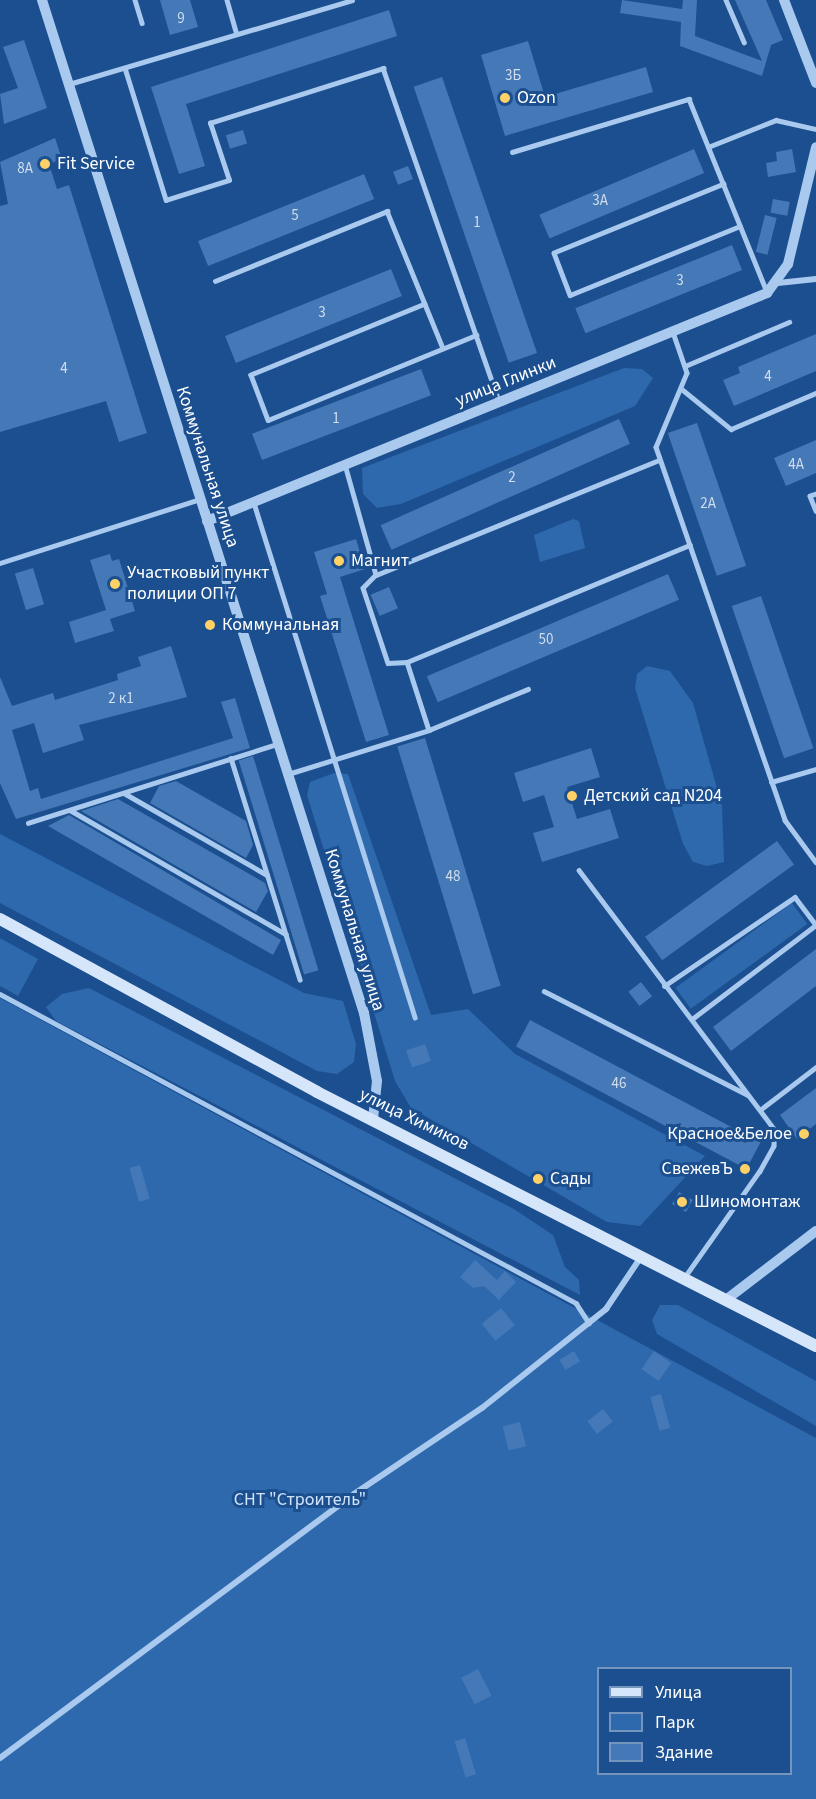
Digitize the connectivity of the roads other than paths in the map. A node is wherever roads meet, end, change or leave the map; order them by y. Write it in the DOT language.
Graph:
graph roads {
  1 [pos="42,0"];
  2 [pos="135,0"];
  3 [pos="227,0"];
  4 [pos="324,0"];
  5 [pos="352,0"];
  6 [pos="726,0"];
  7 [pos="784,0"];
  8 [pos="326,8"];
  9 [pos="142,23"];
  10 [pos="237,34"];
  11 [pos="744,42"];
  12 [pos="124,68"];
  13 [pos="816,83"];
  14 [pos="69,84"];
  15 [pos="816,129"];
  16 [pos="708,147"];
  17 [pos="512,152"];
  18 [pos="816,152"];
  19 [pos="724,184"];
  20 [pos="740,226"];
  21 [pos="816,279"];
  22 [pos="215,282"];
  23 [pos="778,283"];
  24 [pos="767,293"];
  25 [pos="425,304"];
  26 [pos="789,322"];
  27 [pos="673,332"];
  28 [pos="476,335"];
  29 [pos="443,348"];
  30 [pos="685,366"];
  31 [pos="682,390"];
  32 [pos="816,393"];
  33 [pos="499,402"];
  34 [pos="659,460"];
  35 [pos="346,468"];
  36 [pos="816,494"];
  37 [pos="200,499"];
  38 [pos="254,503"];
  39 [pos="816,511"];
  40 [pos="207,521"];
  41 [pos="690,545"];
  42 [pos="0,563"];
  43 [pos="376,575"];
  44 [pos="407,662"];
  45 [pos="528,689"];
  46 [pos="429,730"];
  47 [pos="278,744"];
  48 [pos="231,758"];
  49 [pos="334,759"];
  50 [pos="816,770"];
  51 [pos="288,774"];
  52 [pos="771,782"];
  53 [pos="124,793"];
  54 [pos="70,810"];
  55 [pos="28,823"];
  56 [pos="816,862"];
  57 [pos="579,870"];
  58 [pos="267,875"];
  59 [pos="0,919"];
  60 [pos="816,925"];
  61 [pos="286,934"];
  62 [pos="300,980"];
  63 [pos="664,986"];
  64 [pos="544,991"];
  65 [pos="0,994"];
  66 [pos="415,1017"];
  67 [pos="692,1019"];
  68 [pos="816,1067"];
  69 [pos="750,1096"];
  70 [pos="760,1110"];
  71 [pos="373,1118"];
  72 [pos="816,1231"];
  73 [pos="644,1254"];
  74 [pos="686,1276"];
  75 [pos="727,1299"];
  76 [pos="589,1323"];
  77 [pos="816,1346"];
  78 [pos="0,1758"];
  1 -- 14 [label="street, Коммунальная улица"];
  2 -- 9 [label="lane"];
  3 -- 10 [label="lane"];
  4 -- 8 [label="lane"];
  5 -- 8 [label="lane"];
  6 -- 11 [label="lane"];
  7 -- 13 [label="street"];
  8 -- 10 [label="lane"];
  10 -- 12 [label="lane"];
  12 -- 14 [label="lane"];
  12 -- 28 [label="lane"];
  14 -- 37 [label="street, Коммунальная улица"];
  15 -- 16 [label="lane"];
  16 -- 17 [label="lane"];
  16 -- 19 [label="lane"];
  18 -- 23 [label="street"];
  19 -- 20 [label="lane"];
  19 -- 20 [label="lane"];
  20 -- 24 [label="lane"];
  21 -- 23 [label="street"];
  22 -- 25 [label="lane"];
  23 -- 24 [label="street, улица Глинки"];
  24 -- 27 [label="street, улица Глинки"];
  25 -- 29 [label="lane"];
  25 -- 29 [label="lane"];
  26 -- 30 [label="lane"];
  27 -- 30 [label="lane"];
  27 -- 33 [label="street, улица Глинки"];
  28 -- 29 [label="lane"];
  28 -- 33 [label="lane"];
  30 -- 31 [label="lane"];
  31 -- 32 [label="lane"];
  31 -- 34 [label="lane"];
  33 -- 35 [label="street, улица Глинки"];
  34 -- 41 [label="lane"];
  34 -- 43 [label="lane"];
  35 -- 38 [label="street, улица Глинки"];
  35 -- 43 [label="lane"];
  36 -- 39 [label="lane"];
  37 -- 40 [label="street, Коммунальная улица"];
  37 -- 42 [label="lane"];
  38 -- 40 [label="street, улица Глинки"];
  38 -- 49 [label="lane"];
  40 -- 47 [label="street, Коммунальная улица"];
  41 -- 44 [label="lane"];
  41 -- 52 [label="lane"];
  43 -- 44 [label="lane"];
  44 -- 46 [label="lane"];
  45 -- 46 [label="lane"];
  46 -- 49 [label="lane"];
  47 -- 48 [label="lane"];
  47 -- 51 [label="street, Коммунальная улица"];
  48 -- 53 [label="lane"];
  48 -- 58 [label="lane"];
  49 -- 51 [label="lane"];
  49 -- 66 [label="lane"];
  50 -- 52 [label="lane"];
  51 -- 71 [label="street, Коммунальная улица"];
  52 -- 56 [label="lane"];
  53 -- 54 [label="lane"];
  53 -- 58 [label="lane"];
  54 -- 55 [label="lane"];
  54 -- 61 [label="lane"];
  57 -- 63 [label="lane"];
  58 -- 61 [label="lane"];
  59 -- 71 [label="main road, улица Химиков"];
  60 -- 63 [label="lane"];
  60 -- 67 [label="lane"];
  61 -- 62 [label="lane"];
  63 -- 67 [label="lane"];
  64 -- 69 [label="lane"];
  65 -- 76 [label="lane"];
  67 -- 69 [label="lane"];
  68 -- 70 [label="lane"];
  69 -- 70 [label="lane"];
  70 -- 74 [label="lane"];
  71 -- 73 [label="main road, улица Химиков"];
  72 -- 75 [label="street"];
  73 -- 74 [label="main road, улица Химиков"];
  73 -- 76 [label="street"];
  74 -- 75 [label="main road, улица Химиков"];
  75 -- 77 [label="main road, улица Химиков"];
  76 -- 78 [label="street"];
}
